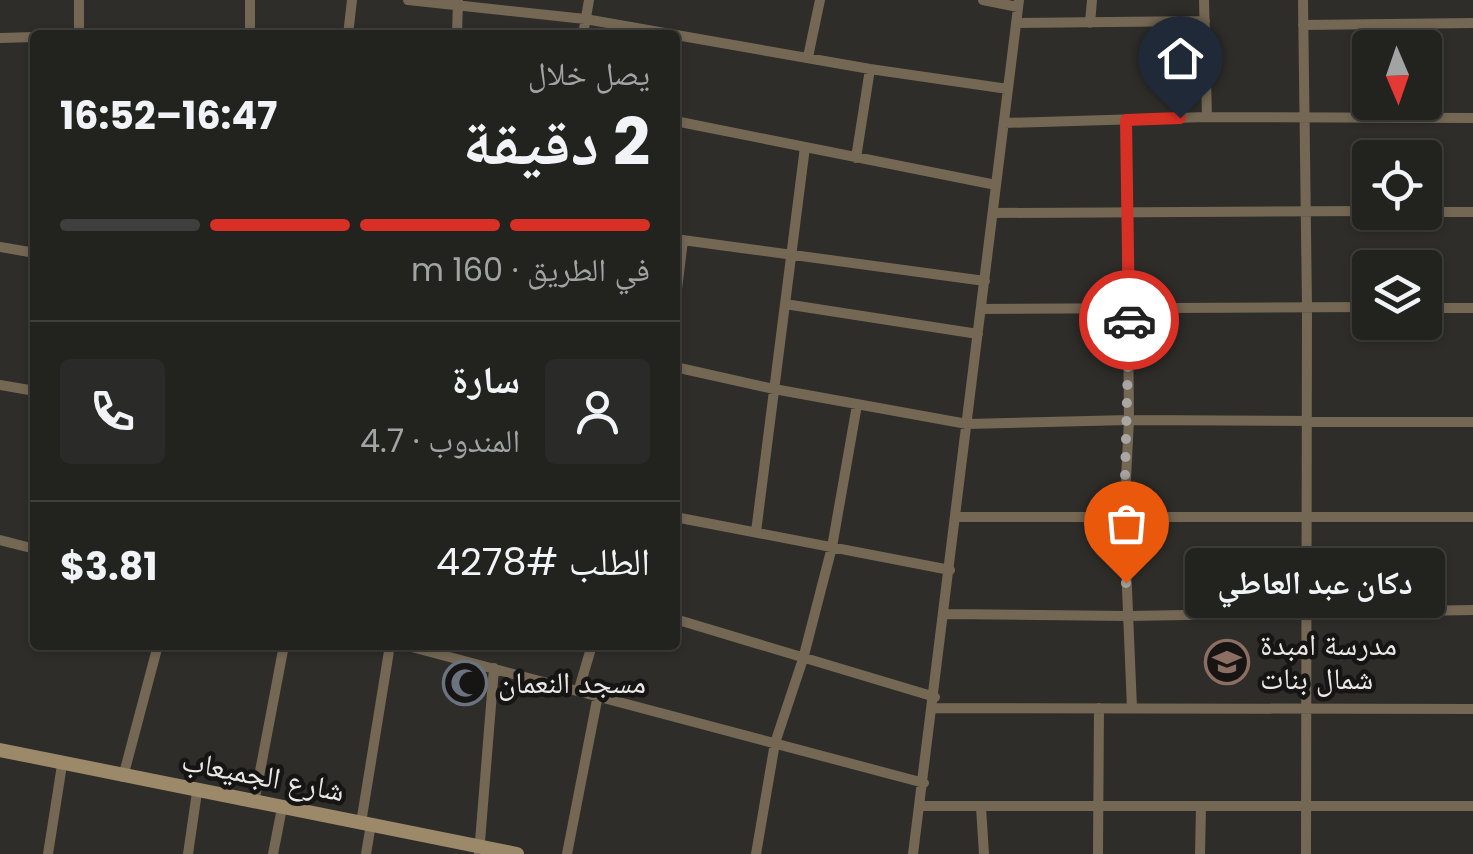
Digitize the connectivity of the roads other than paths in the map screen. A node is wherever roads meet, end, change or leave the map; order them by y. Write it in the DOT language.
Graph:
graph roads {
  1 [pos="79,0"];
  2 [pos="250,0"];
  3 [pos="352,0"];
  4 [pos="408,0"];
  5 [pos="589,0"];
  6 [pos="820,0"];
  7 [pos="983,0"];
  8 [pos="1092,0"];
  9 [pos="1204,0"];
  10 [pos="1303,0"];
  11 [pos="458,3"];
  12 [pos="1018,4"];
  13 [pos="586,18"];
  14 [pos="1205,21"];
  15 [pos="1090,22"];
  16 [pos="1473,23"];
  17 [pos="1016,24"];
  18 [pos="1303,26"];
  19 [pos="79,30"];
  20 [pos="250,30"];
  21 [pos="349,30"];
  22 [pos="456,30"];
  23 [pos="584,30"];
  24 [pos="656,30"];
  25 [pos="680,34"];
  26 [pos="30,36"];
  27 [pos="0,38"];
  28 [pos="808,56"];
  29 [pos="870,69"];
  30 [pos="1008,89"];
  31 [pos="1207,117"];
  32 [pos="1473,118"];
  33 [pos="1303,119"];
  34 [pos="1126,120"];
  35 [pos="680,122"];
  36 [pos="1004,123"];
  37 [pos="805,147"];
  38 [pos="856,158"];
  39 [pos="996,185"];
  40 [pos="1305,211"];
  41 [pos="1352,211"];
  42 [pos="1442,212"];
  43 [pos="1473,212"];
  44 [pos="993,213"];
  45 [pos="1127,214"];
  46 [pos="680,240"];
  47 [pos="0,247"];
  48 [pos="30,251"];
  49 [pos="791,257"];
  50 [pos="985,281"];
  51 [pos="785,304"];
  52 [pos="1128,307"];
  53 [pos="1307,307"];
  54 [pos="1352,308"];
  55 [pos="1442,308"];
  56 [pos="1473,308"];
  57 [pos="981,309"];
  58 [pos="978,334"];
  59 [pos="680,368"];
  60 [pos="0,384"];
  61 [pos="774,389"];
  62 [pos="30,390"];
  63 [pos="858,405"];
  64 [pos="1129,420"];
  65 [pos="1305,421"];
  66 [pos="1473,422"];
  67 [pos="967,424"];
  68 [pos="956,517"];
  69 [pos="1124,517"];
  70 [pos="1473,517"];
  71 [pos="680,518"];
  72 [pos="1306,518"];
  73 [pos="756,532"];
  74 [pos="0,540"];
  75 [pos="832,547"];
  76 [pos="30,548"];
  77 [pos="950,570"];
  78 [pos="1473,610"];
  79 [pos="1307,612"];
  80 [pos="944,614"];
  81 [pos="1128,616"];
  82 [pos="680,621"];
  83 [pos="157,650"];
  84 [pos="283,650"];
  85 [pos="389,650"];
  86 [pos="424,650"];
  87 [pos="591,650"];
  88 [pos="803,659"];
  89 [pos="494,668"];
  90 [pos="579,689"];
  91 [pos="598,694"];
  92 [pos="934,702"];
  93 [pos="1100,708"];
  94 [pos="1132,708"];
  95 [pos="1308,709"];
  96 [pos="1473,709"];
  97 [pos="775,743"];
  98 [pos="0,750"];
  99 [pos="62,765"];
  100 [pos="123,777"];
  101 [pos="924,783"];
  102 [pos="198,792"];
  103 [pos="254,803"];
  104 [pos="920,806"];
  105 [pos="1098,806"];
  106 [pos="1200,806"];
  107 [pos="1306,806"];
  108 [pos="1473,806"];
  109 [pos="981,807"];
  110 [pos="282,808"];
  111 [pos="366,823"];
  112 [pos="479,849"];
  113 [pos="48,854"];
  114 [pos="188,854"];
  115 [pos="273,854"];
  116 [pos="366,854"];
  117 [pos="517,854"];
  118 [pos="567,854"];
  119 [pos="756,854"];
  120 [pos="913,854"];
  121 [pos="984,854"];
  122 [pos="1098,854"];
  123 [pos="1200,854"];
  124 [pos="1306,854"];
  1 -- 19 [label="street"];
  2 -- 20 [label="street"];
  3 -- 21 [label="street"];
  4 -- 11 [label="street"];
  5 -- 13 [label="street"];
  6 -- 28 [label="street"];
  7 -- 12 [label="street"];
  8 -- 15 [label="street"];
  9 -- 14 [label="street"];
  10 -- 18 [label="street"];
  11 -- 13 [label="street"];
  11 -- 22 [label="street"];
  12 -- 17 [label="street"];
  13 -- 23 [label="street"];
  13 -- 24 [label="street"];
  14 -- 15 [label="street"];
  14 -- 31 [label="street"];
  15 -- 17 [label="street"];
  16 -- 18 [label="street"];
  17 -- 30 [label="street"];
  18 -- 33 [label="street"];
  25 -- 28 [label="street"];
  26 -- 27 [label="street"];
  28 -- 29 [label="street"];
  29 -- 30 [label="street"];
  29 -- 38 [label="street"];
  30 -- 36 [label="street"];
  31 -- 33 [label="street"];
  31 -- 34 [label="street"];
  32 -- 33 [label="street"];
  33 -- 40 [label="street"];
  34 -- 36 [label="street"];
  34 -- 45 [label="street"];
  35 -- 37 [label="street"];
  36 -- 39 [label="street"];
  37 -- 38 [label="street"];
  37 -- 49 [label="street"];
  38 -- 39 [label="street"];
  39 -- 44 [label="street"];
  40 -- 41 [label="street"];
  40 -- 45 [label="street"];
  40 -- 53 [label="street"];
  42 -- 43 [label="street"];
  44 -- 45 [label="street"];
  44 -- 50 [label="street"];
  45 -- 52 [label="street"];
  46 -- 49 [label="street"];
  47 -- 48 [label="street"];
  49 -- 50 [label="street"];
  49 -- 51 [label="street"];
  50 -- 57 [label="street"];
  51 -- 58 [label="street"];
  51 -- 61 [label="street"];
  52 -- 53 [label="street"];
  52 -- 57 [label="street"];
  52 -- 64 [label="street"];
  53 -- 54 [label="street"];
  53 -- 65 [label="street"];
  55 -- 56 [label="street"];
  57 -- 58 [label="street"];
  58 -- 67 [label="street"];
  59 -- 61 [label="street"];
  60 -- 62 [label="street"];
  61 -- 63 [label="street"];
  61 -- 73 [label="street"];
  63 -- 67 [label="street"];
  63 -- 75 [label="street"];
  64 -- 65 [label="street"];
  64 -- 67 [label="street"];
  64 -- 69 [label="street"];
  65 -- 66 [label="street"];
  65 -- 72 [label="street"];
  67 -- 68 [label="street"];
  68 -- 69 [label="street"];
  68 -- 77 [label="street"];
  69 -- 72 [label="street"];
  69 -- 81 [label="street"];
  70 -- 72 [label="street"];
  71 -- 73 [label="street"];
  72 -- 79 [label="street"];
  73 -- 75 [label="street"];
  74 -- 76 [label="street"];
  75 -- 77 [label="street"];
  75 -- 88 [label="street"];
  77 -- 80 [label="street"];
  78 -- 79 [label="street"];
  79 -- 81 [label="street"];
  79 -- 95 [label="street"];
  80 -- 81 [label="street"];
  80 -- 92 [label="street"];
  81 -- 94 [label="street"];
  82 -- 88 [label="street"];
  83 -- 100 [label="street"];
  84 -- 103 [label="street"];
  85 -- 111 [label="street"];
  86 -- 89 [label="street"];
  87 -- 90 [label="street"];
  88 -- 92 [label="street"];
  88 -- 97 [label="street"];
  89 -- 90 [label="street"];
  89 -- 112 [label="street"];
  90 -- 91 [label="street"];
  91 -- 97 [label="street"];
  91 -- 118 [label="street"];
  92 -- 93 [label="street"];
  92 -- 101 [label="street"];
  93 -- 94 [label="street"];
  93 -- 105 [label="street"];
  94 -- 95 [label="street"];
  95 -- 96 [label="street"];
  95 -- 107 [label="street"];
  97 -- 101 [label="street"];
  97 -- 119 [label="street"];
  98 -- 99 [label="street, شارع الجميعاب"];
  99 -- 100 [label="street, شارع الجميعاب"];
  99 -- 113 [label="street"];
  100 -- 102 [label="street, شارع الجميعاب"];
  101 -- 104 [label="street"];
  102 -- 103 [label="street, شارع الجميعاب"];
  102 -- 114 [label="street"];
  103 -- 110 [label="street, شارع الجميعاب"];
  104 -- 109 [label="street"];
  104 -- 120 [label="street"];
  105 -- 106 [label="street"];
  105 -- 109 [label="street"];
  105 -- 122 [label="street"];
  106 -- 107 [label="street"];
  106 -- 123 [label="street"];
  107 -- 108 [label="street"];
  107 -- 124 [label="street"];
  109 -- 121 [label="street"];
  110 -- 111 [label="street, شارع الجميعاب"];
  110 -- 115 [label="street"];
  111 -- 112 [label="street, شارع الجميعاب"];
  111 -- 116 [label="street"];
  112 -- 117 [label="street, شارع الجميعاب"];
}
